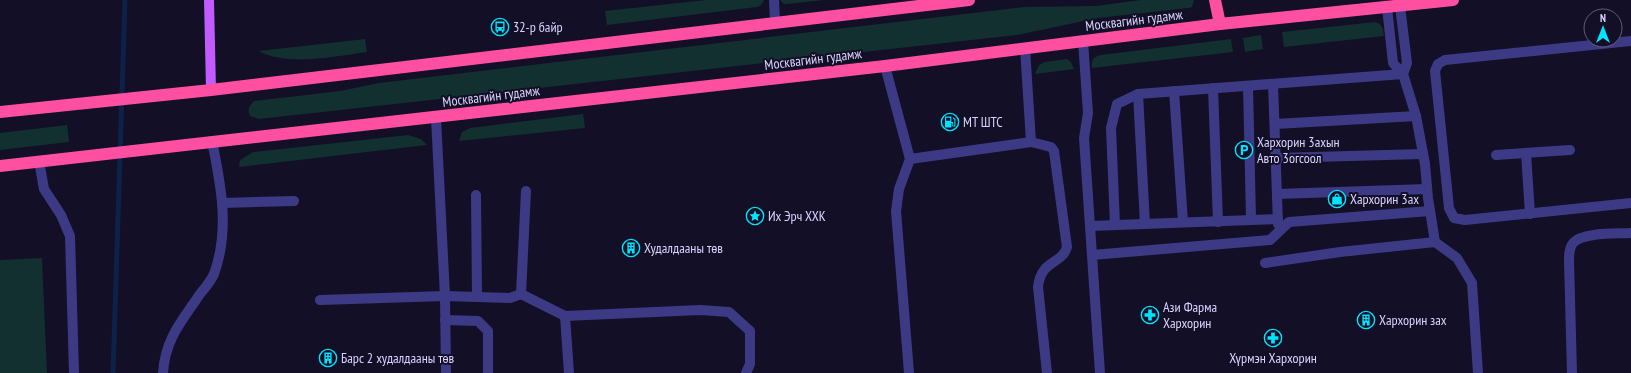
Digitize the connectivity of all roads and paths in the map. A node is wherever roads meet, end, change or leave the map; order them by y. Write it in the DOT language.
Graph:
graph roads {
  1 [pos="209,0"];
  2 [pos="774,0"];
  3 [pos="969,0"];
  4 [pos="1215,0"];
  5 [pos="1453,0"];
  6 [pos="1400,6"];
  7 [pos="1387,7"];
  8 [pos="775,22"];
  9 [pos="1220,24"];
  10 [pos="1083,41"];
  11 [pos="1631,41"];
  12 [pos="1025,48"];
  13 [pos="885,66"];
  14 [pos="1403,74"];
  15 [pos="1273,84"];
  16 [pos="1248,86"];
  17 [pos="1213,88"];
  18 [pos="211,90"];
  19 [pos="1174,91"];
  20 [pos="1138,94"];
  21 [pos="0,112"];
  22 [pos="1416,116"];
  23 [pos="436,118"];
  24 [pos="1274,124"];
  25 [pos="212,141"];
  26 [pos="1031,142"];
  27 [pos="1570,150"];
  28 [pos="1526,153"];
  29 [pos="1423,154"];
  30 [pos="1496,155"];
  31 [pos="1276,158"];
  32 [pos="910,159"];
  33 [pos="39,161"];
  34 [pos="0,166"];
  35 [pos="1427,189"];
  36 [pos="526,191"];
  37 [pos="1277,194"];
  38 [pos="476,195"];
  39 [pos="294,201"];
  40 [pos="222,203"];
  41 [pos="1631,203"];
  42 [pos="1430,211"];
  43 [pos="1530,214"];
  44 [pos="1251,219"];
  45 [pos="1278,219"];
  46 [pos="1183,222"];
  47 [pos="1218,222"];
  48 [pos="1145,224"];
  49 [pos="1115,225"];
  50 [pos="1090,226"];
  51 [pos="1279,230"];
  52 [pos="1631,233"];
  53 [pos="1435,242"];
  54 [pos="1092,255"];
  55 [pos="1265,263"];
  56 [pos="520,294"];
  57 [pos="444,296"];
  58 [pos="477,297"];
  59 [pos="320,300"];
  60 [pos="565,316"];
  61 [pos="445,320"];
  62 [pos="74,373"];
  63 [pos="163,373"];
  64 [pos="446,373"];
  65 [pos="488,373"];
  66 [pos="569,373"];
  67 [pos="746,373"];
  68 [pos="910,373"];
  69 [pos="1047,373"];
  70 [pos="1100,373"];
  71 [pos="1478,373"];
  72 [pos="1572,373"];
  1 -- 18 [label="main road"];
  2 -- 8 [label="lane"];
  3 -- 8 [label="highway"];
  4 -- 9 [label="highway"];
  5 -- 6 [label="highway, Москвагийн гудамж"];
  6 -- 7 [label="highway, Москвагийн гудамж"];
  6 -- 14 [label="lane"];
  7 -- 9 [label="highway, Москвагийн гудамж"];
  7 -- 14 [label="lane"];
  8 -- 18 [label="highway"];
  9 -- 10 [label="highway, Москвагийн гудамж"];
  10 -- 12 [label="highway, Москвагийн гудамж"];
  10 -- 50 [label="lane"];
  11 -- 43 [label="lane"];
  12 -- 13 [label="highway, Москвагийн гудамж"];
  12 -- 26 [label="lane"];
  13 -- 23 [label="highway, Москвагийн гудамж"];
  13 -- 32 [label="lane"];
  14 -- 15 [label="lane"];
  14 -- 22 [label="lane"];
  15 -- 16 [label="lane"];
  15 -- 24 [label="lane"];
  16 -- 17 [label="lane"];
  16 -- 44 [label="lane"];
  17 -- 19 [label="lane"];
  17 -- 47 [label="lane"];
  18 -- 21 [label="highway"];
  19 -- 20 [label="lane"];
  19 -- 46 [label="lane"];
  20 -- 48 [label="lane"];
  20 -- 49 [label="lane"];
  22 -- 24 [label="lane"];
  22 -- 29 [label="lane"];
  23 -- 25 [label="highway, Москвагийн гудамж"];
  23 -- 57 [label="lane"];
  24 -- 31 [label="lane"];
  25 -- 33 [label="highway, Москвагийн гудамж"];
  25 -- 40 [label="lane"];
  26 -- 32 [label="lane"];
  26 -- 69 [label="lane"];
  27 -- 28 [label="lane"];
  28 -- 30 [label="lane"];
  28 -- 43 [label="lane"];
  29 -- 31 [label="lane"];
  29 -- 35 [label="lane"];
  31 -- 37 [label="lane"];
  32 -- 68 [label="lane"];
  33 -- 34 [label="highway, Москвагийн гудамж"];
  33 -- 62 [label="lane"];
  35 -- 37 [label="lane"];
  35 -- 42 [label="lane"];
  36 -- 56 [label="lane"];
  37 -- 45 [label="lane"];
  38 -- 58 [label="lane"];
  39 -- 40 [label="lane"];
  40 -- 63 [label="lane"];
  41 -- 43 [label="lane"];
  42 -- 51 [label="lane"];
  42 -- 53 [label="lane"];
  44 -- 45 [label="lane"];
  44 -- 47 [label="lane"];
  45 -- 51 [label="lane"];
  46 -- 47 [label="lane"];
  46 -- 48 [label="lane"];
  48 -- 49 [label="lane"];
  49 -- 50 [label="lane"];
  50 -- 54 [label="lane"];
  51 -- 54 [label="lane"];
  52 -- 72 [label="lane"];
  53 -- 55 [label="lane"];
  53 -- 71 [label="lane"];
  54 -- 70 [label="lane"];
  56 -- 58 [label="lane"];
  56 -- 60 [label="lane"];
  57 -- 58 [label="lane"];
  57 -- 59 [label="lane"];
  57 -- 61 [label="lane"];
  60 -- 66 [label="lane"];
  60 -- 67 [label="lane"];
  61 -- 64 [label="lane"];
  61 -- 65 [label="lane"];
}
